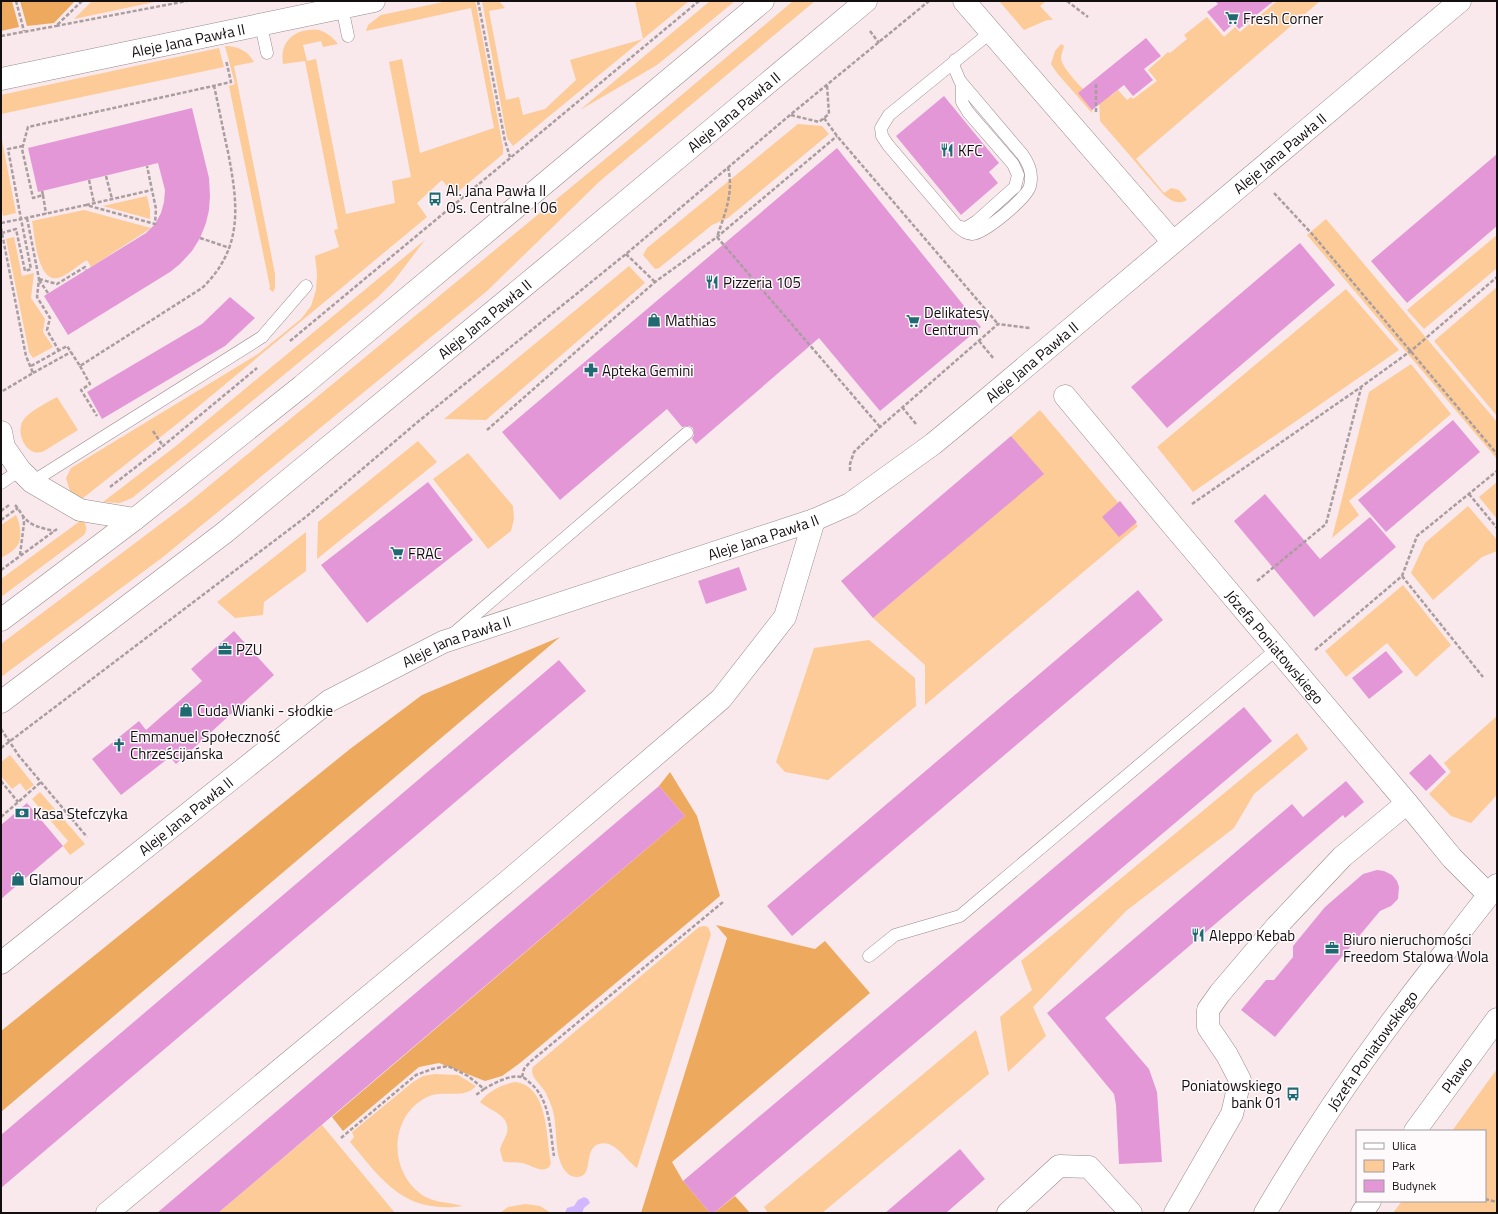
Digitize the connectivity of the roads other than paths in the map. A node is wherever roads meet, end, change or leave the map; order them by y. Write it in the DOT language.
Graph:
graph roads {
  1 [pos="374,1"];
  2 [pos="763,1"];
  3 [pos="866,1"];
  4 [pos="964,1"];
  5 [pos="1460,1"];
  6 [pos="342,8"];
  7 [pos="261,25"];
  8 [pos="990,32"];
  9 [pos="348,36"];
  10 [pos="267,53"];
  11 [pos="955,60"];
  12 [pos="1,79"];
  13 [pos="1173,242"];
  14 [pos="306,286"];
  15 [pos="1065,396"];
  16 [pos="687,433"];
  17 [pos="2,442"];
  18 [pos="26,476"];
  19 [pos="1,483"];
  20 [pos="135,519"];
  21 [pos="814,520"];
  22 [pos="1,620"];
  23 [pos="443,642"];
  24 [pos="1277,649"];
  25 [pos="1,702"];
  26 [pos="1407,803"];
  27 [pos="1493,890"];
  28 [pos="869,956"];
  29 [pos="1,963"];
  30 [pos="1497,1018"];
  31 [pos="1416,1130"];
  32 [pos="1369,1202"];
  33 [pos="107,1213"];
  34 [pos="1008,1213"];
  35 [pos="1131,1213"];
  36 [pos="1176,1213"];
  37 [pos="1265,1213"];
  38 [pos="1362,1213"];
  1 -- 6 [label="street, Aleje Jana Pawła II"];
  2 -- 20 [label="street"];
  3 -- 25 [label="street, Aleje Jana Pawła II"];
  4 -- 8 [label="street"];
  5 -- 13 [label="street, Aleje Jana Pawła II"];
  6 -- 7 [label="street, Aleje Jana Pawła II"];
  6 -- 9 [label="lane"];
  7 -- 10 [label="lane"];
  7 -- 12 [label="street, Aleje Jana Pawła II"];
  8 -- 11 [label="lane"];
  8 -- 13 [label="street"];
  11 -- 11 [label="lane"];
  13 -- 21 [label="street, Aleje Jana Pawła II"];
  14 -- 18 [label="lane"];
  15 -- 24 [label="street, Józefa Poniatowskiego"];
  16 -- 23 [label="lane"];
  17 -- 18 [label="street"];
  18 -- 19 [label="lane"];
  18 -- 20 [label="street"];
  20 -- 22 [label="street"];
  21 -- 23 [label="street, Aleje Jana Pawła II"];
  21 -- 33 [label="street"];
  23 -- 29 [label="street, Aleje Jana Pawła II"];
  24 -- 26 [label="street, Józefa Poniatowskiego"];
  24 -- 28 [label="lane"];
  26 -- 27 [label="street, Józefa Poniatowskiego"];
  26 -- 36 [label="street"];
  27 -- 37 [label="street, Józefa Poniatowskiego"];
  30 -- 31 [label="street, Pławo"];
  32 -- 38 [label="street"];
  34 -- 35 [label="street"];
}
